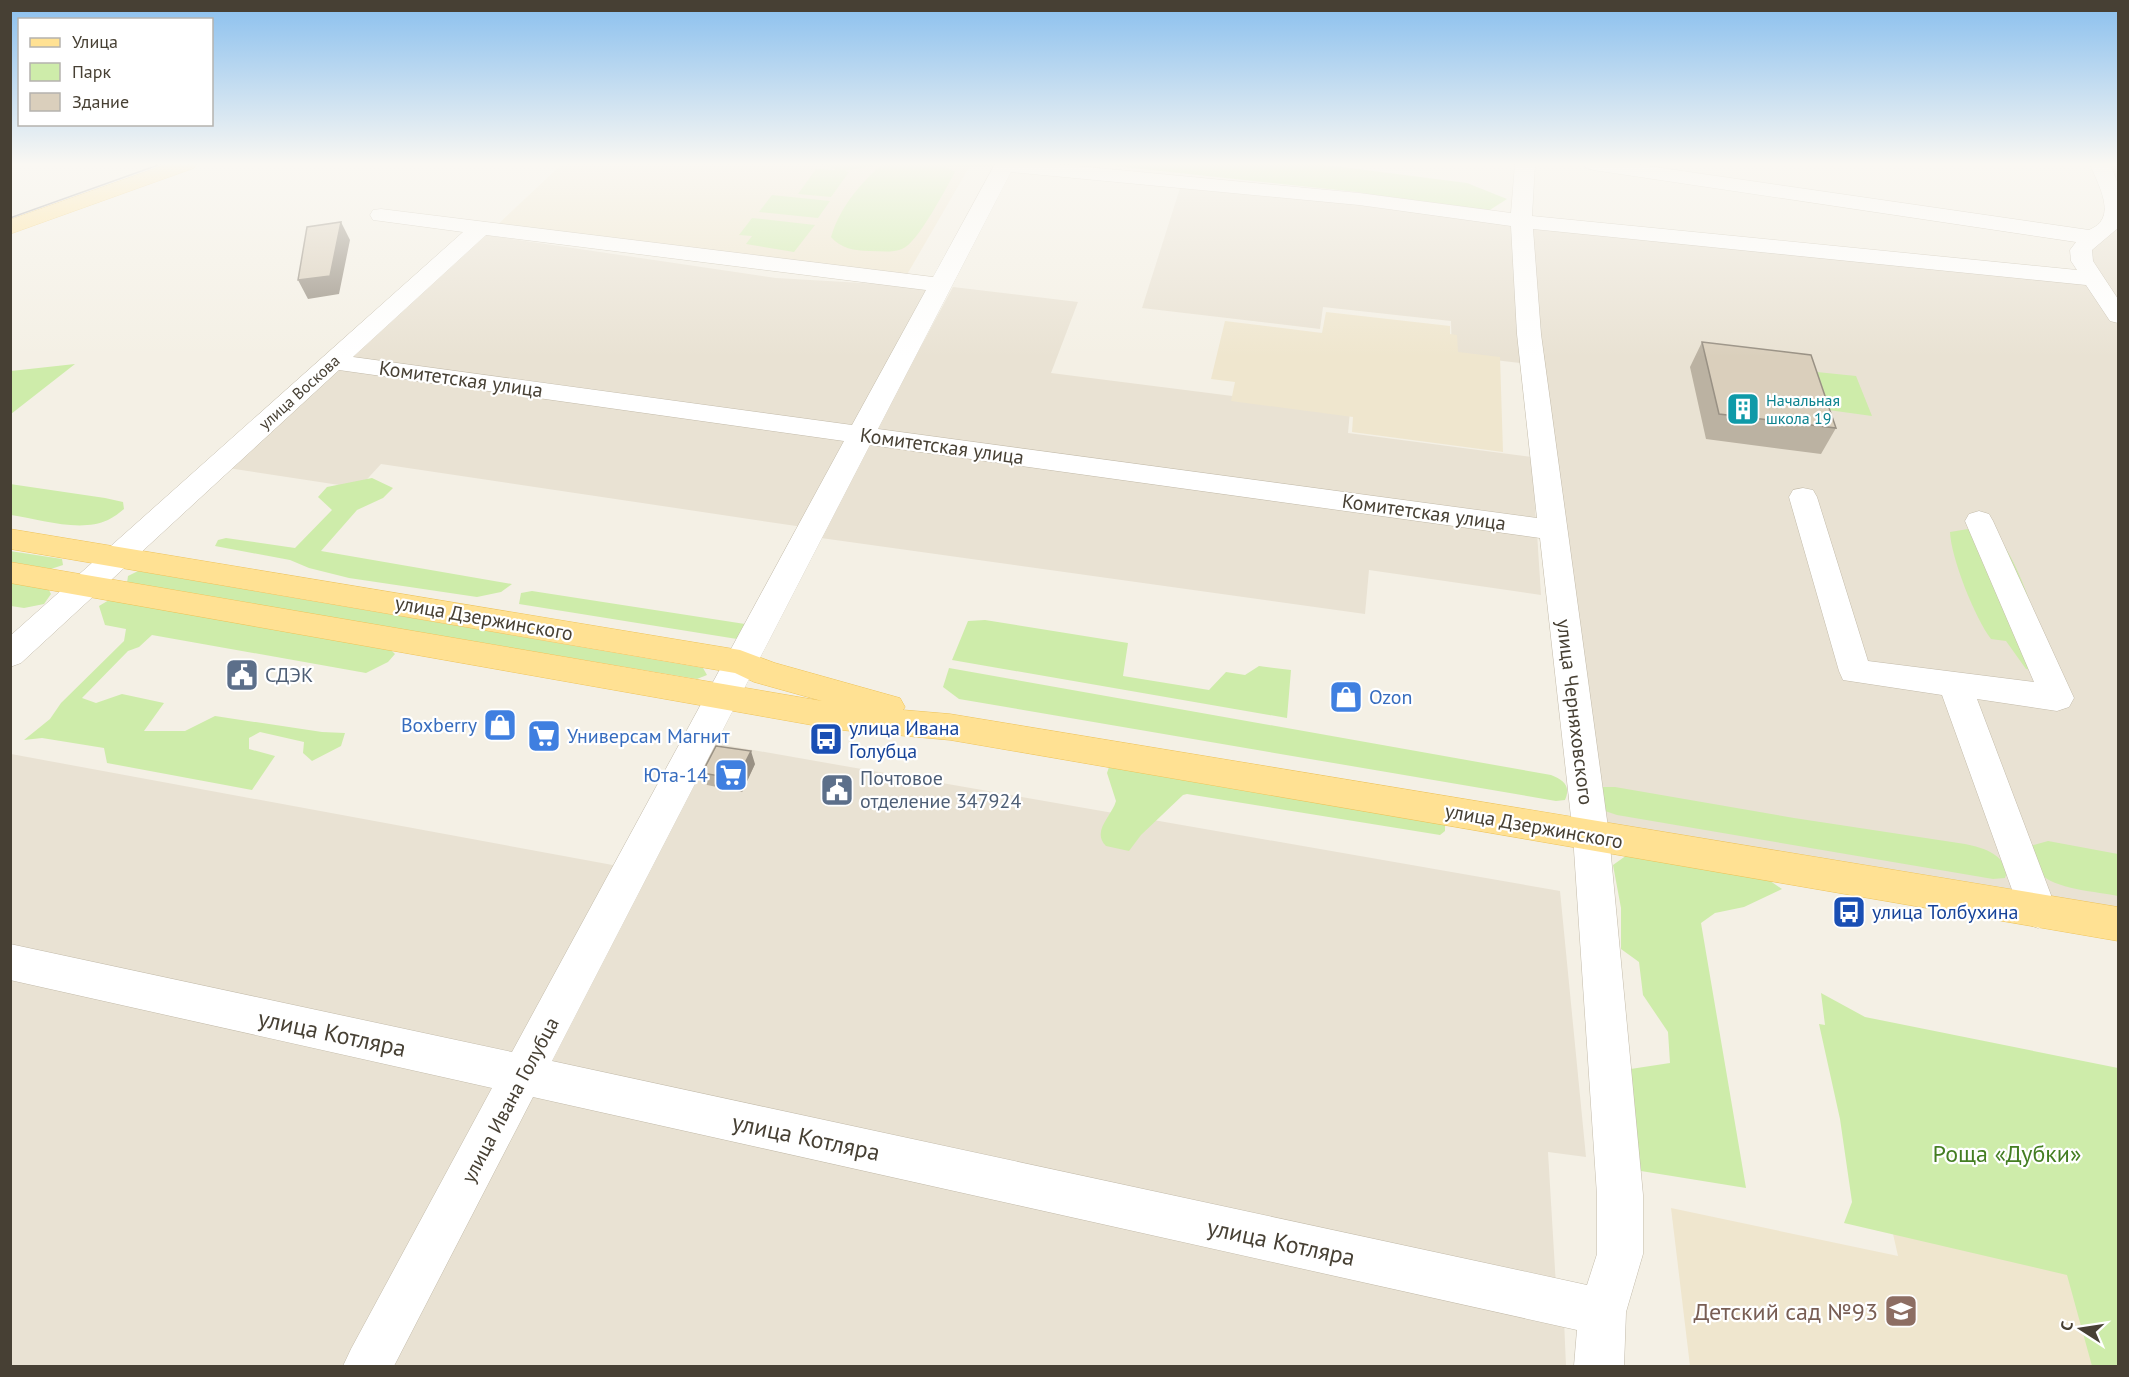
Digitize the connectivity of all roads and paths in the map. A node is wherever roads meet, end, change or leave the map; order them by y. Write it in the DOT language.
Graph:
graph roads {
  1 [pos="480,228"];
  2 [pos="482,228"];
  3 [pos="971,228"];
  4 [pos="1523,228"];
  5 [pos="1593,228"];
  6 [pos="2030,228"];
  7 [pos="2105,228"];
  8 [pos="2090,237"];
  9 [pos="2093,279"];
  10 [pos="941,285"];
  11 [pos="2118,316"];
  12 [pos="332,362"];
  13 [pos="861,435"];
  14 [pos="1803,497"];
  15 [pos="1978,521"];
  16 [pos="1552,530"];
  17 [pos="10,539"];
  18 [pos="118,556"];
  19 [pos="10,572"];
  20 [pos="85,586"];
  21 [pos="10,655"];
  22 [pos="740,662"];
  23 [pos="1954,684"];
  24 [pos="721,697"];
  25 [pos="950,727"];
  26 [pos="1591,835"];
  27 [pos="2038,911"];
  28 [pos="2118,924"];
  29 [pos="10,962"];
  30 [pos="523,1075"];
  31 [pos="1602,1312"];
  32 [pos="368,1366"];
  33 [pos="1599,1366"];
  1 -- 12 [label="street, улица Воскова"];
  2 -- 10 [label="street"];
  3 -- 10 [label="street, улица Ивана Голубца"];
  4 -- 16 [label="street, улица Черняховского"];
  5 -- 9 [label="street"];
  6 -- 8 [label="street"];
  7 -- 8 [label="street"];
  8 -- 9 [label="street"];
  9 -- 11 [label="street"];
  10 -- 13 [label="street, улица Ивана Голубца"];
  12 -- 13 [label="street, Комитетская улица"];
  12 -- 18 [label="street, улица Воскова"];
  13 -- 16 [label="street, Комитетская улица"];
  13 -- 22 [label="street, улица Ивана Голубца"];
  14 -- 23 [label="street"];
  15 -- 23 [label="street"];
  16 -- 26 [label="street, улица Черняховского"];
  17 -- 18 [label="main road, улица Дзержинского"];
  18 -- 20 [label="street, улица Воскова"];
  18 -- 22 [label="main road, улица Дзержинского"];
  19 -- 20 [label="main road, улица Дзержинского"];
  20 -- 21 [label="street"];
  20 -- 24 [label="main road, улица Дзержинского"];
  22 -- 24 [label="street, улица Ивана Голубца"];
  22 -- 25 [label="main road, улица Дзержинского"];
  23 -- 27 [label="street"];
  24 -- 25 [label="main road, улица Дзержинского"];
  24 -- 30 [label="street, улица Ивана Голубца"];
  25 -- 26 [label="main road, улица Дзержинского"];
  26 -- 27 [label="main road, улица Дзержинского"];
  26 -- 31 [label="street, улица Черняховского"];
  27 -- 28 [label="main road, улица Дзержинского"];
  29 -- 30 [label="street, улица Котляра"];
  30 -- 31 [label="street, улица Котляра"];
  30 -- 32 [label="street, улица Ивана Голубца"];
  31 -- 33 [label="street, улица Черняховского"];
}
